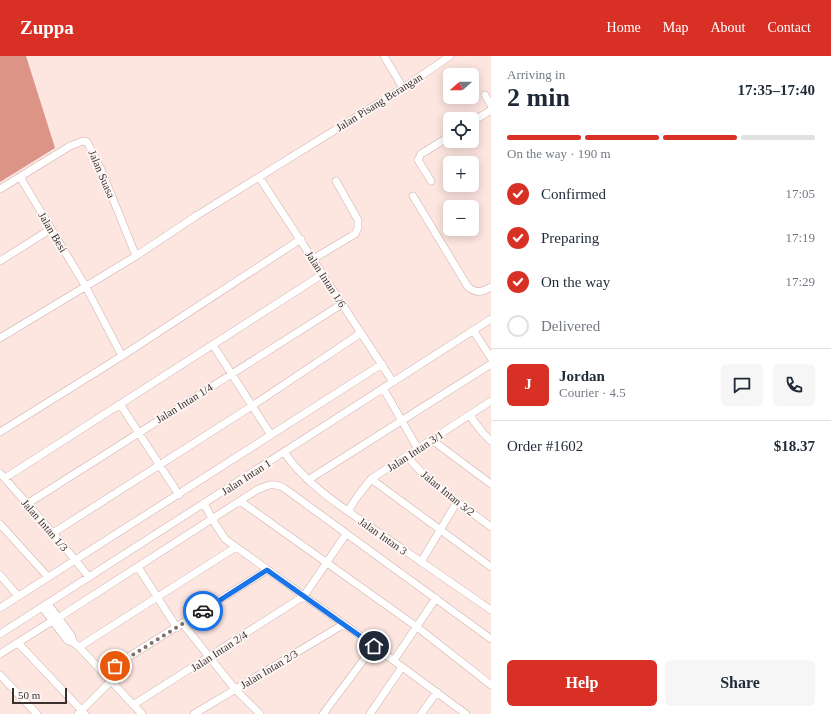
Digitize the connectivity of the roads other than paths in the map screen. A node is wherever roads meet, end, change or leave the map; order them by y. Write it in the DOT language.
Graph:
graph roads {
  1 [pos="384,56"];
  2 [pos="450,56"];
  3 [pos="403,88"];
  4 [pos="485,95"];
  5 [pos="491,105"];
  6 [pos="491,110"];
  7 [pos="479,118"];
  8 [pos="443,140"];
  9 [pos="259,176"];
  10 [pos="20,177"];
  11 [pos="336,181"];
  12 [pos="431,181"];
  13 [pos="0,189"];
  14 [pos="413,196"];
  15 [pos="51,229"];
  16 [pos="301,239"];
  17 [pos="136,256"];
  18 [pos="313,258"];
  19 [pos="0,261"];
  20 [pos="323,274"];
  21 [pos="86,287"];
  22 [pos="491,287"];
  23 [pos="342,304"];
  24 [pos="491,319"];
  25 [pos="473,330"];
  26 [pos="361,333"];
  27 [pos="0,338"];
  28 [pos="214,345"];
  29 [pos="122,356"];
  30 [pos="491,358"];
  31 [pos="382,364"];
  32 [pos="491,364"];
  33 [pos="231,374"];
  34 [pos="393,382"];
  35 [pos="383,388"];
  36 [pos="491,401"];
  37 [pos="120,404"];
  38 [pos="252,406"];
  39 [pos="470,416"];
  40 [pos="401,420"];
  41 [pos="0,432"];
  42 [pos="138,433"];
  43 [pos="271,435"];
  44 [pos="432,440"];
  45 [pos="491,441"];
  46 [pos="418,449"];
  47 [pos="284,452"];
  48 [pos="407,456"];
  49 [pos="160,465"];
  50 [pos="2,476"];
  51 [pos="371,479"];
  52 [pos="308,480"];
  53 [pos="491,484"];
  54 [pos="179,495"];
  55 [pos="240,501"];
  56 [pos="457,502"];
  57 [pos="204,503"];
  58 [pos="27,504"];
  59 [pos="348,511"];
  60 [pos="212,519"];
  61 [pos="0,524"];
  62 [pos="491,527"];
  63 [pos="441,530"];
  64 [pos="53,533"];
  65 [pos="346,534"];
  66 [pos="236,547"];
  67 [pos="76,560"];
  68 [pos="420,562"];
  69 [pos="327,563"];
  70 [pos="138,567"];
  71 [pos="491,567"];
  72 [pos="267,570"];
  73 [pos="0,575"];
  74 [pos="48,577"];
  75 [pos="89,577"];
  76 [pos="18,596"];
  77 [pos="304,596"];
  78 [pos="157,597"];
  79 [pos="436,598"];
  80 [pos="45,605"];
  81 [pos="0,608"];
  82 [pos="491,610"];
  83 [pos="55,619"];
  84 [pos="344,624"];
  85 [pos="180,626"];
  86 [pos="417,628"];
  87 [pos="0,634"];
  88 [pos="491,639"];
  89 [pos="18,643"];
  90 [pos="76,645"];
  91 [pos="374,646"];
  92 [pos="0,654"];
  93 [pos="209,657"];
  94 [pos="394,660"];
  95 [pos="402,666"];
  96 [pos="103,673"];
  97 [pos="0,674"];
  98 [pos="111,681"];
  99 [pos="491,685"];
  100 [pos="235,689"];
  101 [pos="437,692"];
  102 [pos="134,705"];
  103 [pos="82,713"];
  104 [pos="464,713"];
  105 [pos="37,714"];
  106 [pos="142,714"];
  107 [pos="194,714"];
  108 [pos="260,714"];
  109 [pos="323,714"];
  110 [pos="370,714"];
  111 [pos="421,714"];
  1 -- 3 [label="street"];
  2 -- 3 [label="street, Jalan Pisang Berangan"];
  3 -- 9 [label="street, Jalan Pisang Berangan"];
  4 -- 5 [label="street"];
  6 -- 7 [label="street"];
  8 -- 12 [label="street"];
  9 -- 16 [label="street, Jalan Intan 1/6"];
  9 -- 17 [label="street, Jalan Pisang Berangan"];
  10 -- 13 [label="street, Jalan Suasa"];
  10 -- 15 [label="street, Jalan Besi"];
  10 -- 17 [label="street, Jalan Suasa"];
  11 -- 18 [label="street"];
  14 -- 22 [label="street"];
  15 -- 19 [label="street"];
  15 -- 21 [label="street, Jalan Besi"];
  16 -- 18 [label="street, Jalan Intan 1/6"];
  16 -- 29 [label="street"];
  17 -- 21 [label="street, Jalan Pisang Berangan"];
  18 -- 20 [label="street, Jalan Intan 1/6"];
  20 -- 23 [label="street, Jalan Intan 1/6"];
  20 -- 28 [label="street"];
  21 -- 27 [label="street, Jalan Pisang Berangan"];
  21 -- 29 [label="street, Jalan Besi"];
  23 -- 26 [label="street, Jalan Intan 1/6"];
  23 -- 33 [label="street, Jalan Intan 1/4"];
  24 -- 25 [label="street, Jalan Intan 1"];
  25 -- 30 [label="street"];
  25 -- 34 [label="street, Jalan Intan 1"];
  26 -- 31 [label="street, Jalan Intan 1/6"];
  26 -- 38 [label="street"];
  28 -- 33 [label="street"];
  28 -- 37 [label="street"];
  29 -- 41 [label="street"];
  31 -- 34 [label="street, Jalan Intan 1/6"];
  31 -- 43 [label="street"];
  32 -- 40 [label="street"];
  33 -- 38 [label="street"];
  33 -- 42 [label="street, Jalan Intan 1/4"];
  34 -- 35 [label="street, Jalan Intan 1"];
  35 -- 40 [label="street"];
  35 -- 47 [label="street, Jalan Intan 1"];
  36 -- 39 [label="street, Jalan Intan 3/1"];
  37 -- 42 [label="street"];
  37 -- 50 [label="street"];
  38 -- 43 [label="street"];
  38 -- 49 [label="street"];
  39 -- 44 [label="street, Jalan Intan 3/1"];
  39 -- 45 [label="street"];
  40 -- 46 [label="street"];
  40 -- 52 [label="street"];
  42 -- 49 [label="street"];
  42 -- 58 [label="street, Jalan Intan 1/4"];
  43 -- 54 [label="street"];
  44 -- 46 [label="street, Jalan Intan 3/1"];
  44 -- 53 [label="street"];
  46 -- 48 [label="street, Jalan Intan 3/1"];
  47 -- 52 [label="street, Jalan Intan 3"];
  47 -- 57 [label="street, Jalan Intan 1"];
  48 -- 51 [label="street, Jalan Intan 3/1"];
  48 -- 56 [label="street, Jalan Intan 3/2"];
  49 -- 54 [label="street"];
  49 -- 64 [label="street"];
  50 -- 58 [label="street, Jalan Intan 1/3"];
  51 -- 59 [label="street, Jalan Intan 3/1"];
  51 -- 63 [label="street"];
  52 -- 59 [label="street, Jalan Intan 3"];
  54 -- 67 [label="street"];
  55 -- 60 [label="street"];
  55 -- 65 [label="street"];
  55 -- 69 [label="street"];
  56 -- 62 [label="street, Jalan Intan 3/2"];
  56 -- 63 [label="street"];
  57 -- 60 [label="street"];
  57 -- 75 [label="street, Jalan Intan 1"];
  58 -- 64 [label="street, Jalan Intan 1/3"];
  59 -- 68 [label="street, Jalan Intan 3"];
  60 -- 66 [label="street"];
  60 -- 70 [label="street"];
  61 -- 74 [label="street"];
  63 -- 68 [label="street"];
  63 -- 71 [label="street"];
  64 -- 67 [label="street, Jalan Intan 1/3"];
  65 -- 69 [label="street"];
  65 -- 79 [label="street"];
  66 -- 72 [label="street"];
  66 -- 78 [label="street"];
  67 -- 74 [label="street"];
  67 -- 75 [label="street, Jalan Intan 1/3"];
  68 -- 82 [label="street, Jalan Intan 3"];
  69 -- 77 [label="street"];
  69 -- 86 [label="street"];
  70 -- 78 [label="street"];
  70 -- 83 [label="street"];
  72 -- 77 [label="street"];
  72 -- 85 [label="street"];
  73 -- 76 [label="street"];
  74 -- 76 [label="street"];
  75 -- 80 [label="street, Jalan Intan 1"];
  76 -- 81 [label="street"];
  77 -- 84 [label="street"];
  77 -- 93 [label="street, Jalan Intan 2/4"];
  78 -- 85 [label="street"];
  78 -- 90 [label="street"];
  79 -- 86 [label="street"];
  79 -- 88 [label="street"];
  80 -- 83 [label="street"];
  80 -- 87 [label="street, Jalan Intan 1"];
  83 -- 89 [label="street"];
  83 -- 90 [label="street"];
  84 -- 91 [label="street"];
  84 -- 100 [label="street, Jalan Intan 2/3"];
  85 -- 93 [label="street"];
  85 -- 96 [label="street"];
  86 -- 94 [label="street"];
  86 -- 99 [label="street"];
  89 -- 92 [label="street"];
  89 -- 103 [label="street"];
  90 -- 96 [label="street"];
  91 -- 94 [label="street"];
  91 -- 109 [label="street"];
  93 -- 100 [label="street"];
  93 -- 102 [label="street, Jalan Intan 2/4"];
  94 -- 95 [label="street"];
  95 -- 101 [label="street"];
  95 -- 110 [label="street"];
  96 -- 98 [label="street"];
  97 -- 105 [label="street"];
  98 -- 102 [label="street"];
  98 -- 103 [label="street"];
  100 -- 107 [label="street, Jalan Intan 2/3"];
  100 -- 108 [label="street"];
  101 -- 104 [label="street"];
  101 -- 111 [label="street"];
  102 -- 106 [label="street"];
}
